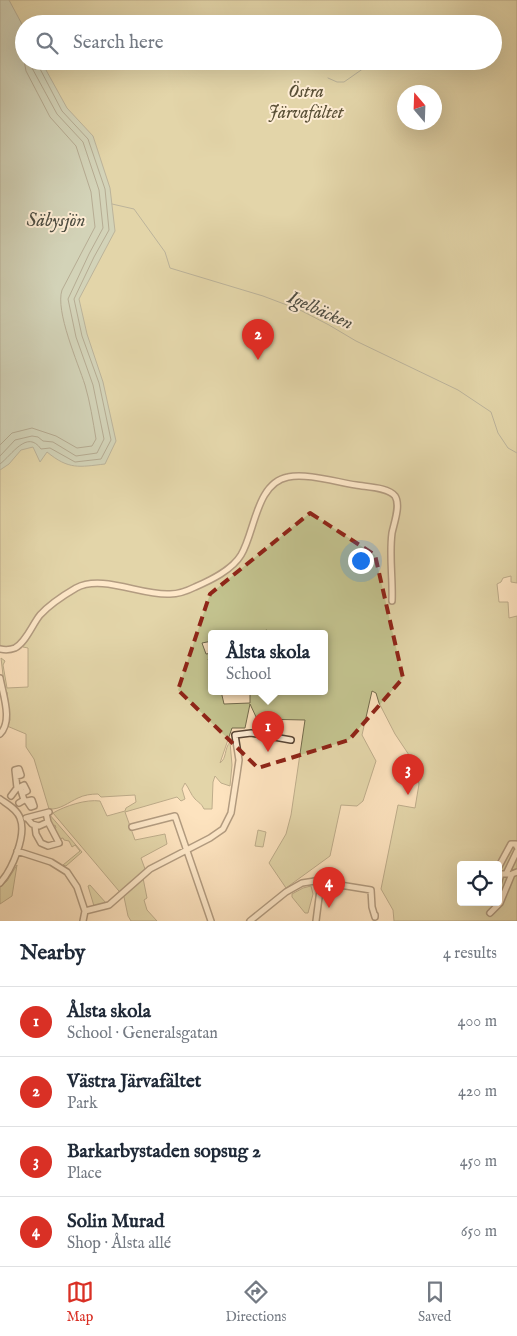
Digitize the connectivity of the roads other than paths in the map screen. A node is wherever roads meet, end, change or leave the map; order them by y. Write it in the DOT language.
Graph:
graph roads {
  1 [pos="392,602"];
  2 [pos="0,649"];
  3 [pos="0,678"];
  4 [pos="2,706"];
  5 [pos="0,734"];
  6 [pos="290,740"];
  7 [pos="16,776"];
  8 [pos="19,787"];
  9 [pos="11,796"];
  10 [pos="0,799"];
  11 [pos="23,801"];
  12 [pos="27,818"];
  13 [pos="21,819"];
  14 [pos="48,822"];
  15 [pos="35,826"];
  16 [pos="132,826"];
  17 [pos="517,846"];
  18 [pos="187,850"];
  19 [pos="517,851"];
  20 [pos="17,852"];
  21 [pos="504,857"];
  22 [pos="512,861"];
  23 [pos="505,872"];
  24 [pos="321,882"];
  25 [pos="0,883"];
  26 [pos="502,890"];
  27 [pos="505,890"];
  28 [pos="85,911"];
  29 [pos="490,913"];
  30 [pos="374,915"];
  31 [pos="83,921"];
  32 [pos="211,921"];
  33 [pos="250,921"];
  34 [pos="316,921"];
  1 -- 2 [label="street"];
  3 -- 4 [label="street"];
  4 -- 5 [label="street"];
  6 -- 18 [label="street"];
  7 -- 8 [label="street"];
  8 -- 9 [label="street"];
  8 -- 11 [label="street"];
  10 -- 13 [label="street"];
  12 -- 13 [label="street"];
  12 -- 14 [label="street"];
  12 -- 15 [label="street"];
  13 -- 20 [label="street"];
  14 -- 15 [label="street"];
  14 -- 15 [label="street"];
  16 -- 18 [label="street"];
  17 -- 21 [label="street"];
  18 -- 28 [label="street"];
  18 -- 32 [label="street"];
  19 -- 22 [label="street"];
  20 -- 25 [label="street"];
  20 -- 28 [label="street"];
  21 -- 22 [label="street"];
  21 -- 23 [label="street"];
  22 -- 23 [label="street"];
  23 -- 27 [label="street"];
  24 -- 30 [label="street"];
  24 -- 33 [label="street"];
  24 -- 34 [label="street"];
  26 -- 27 [label="street"];
  27 -- 29 [label="street"];
  28 -- 31 [label="street"];
}
